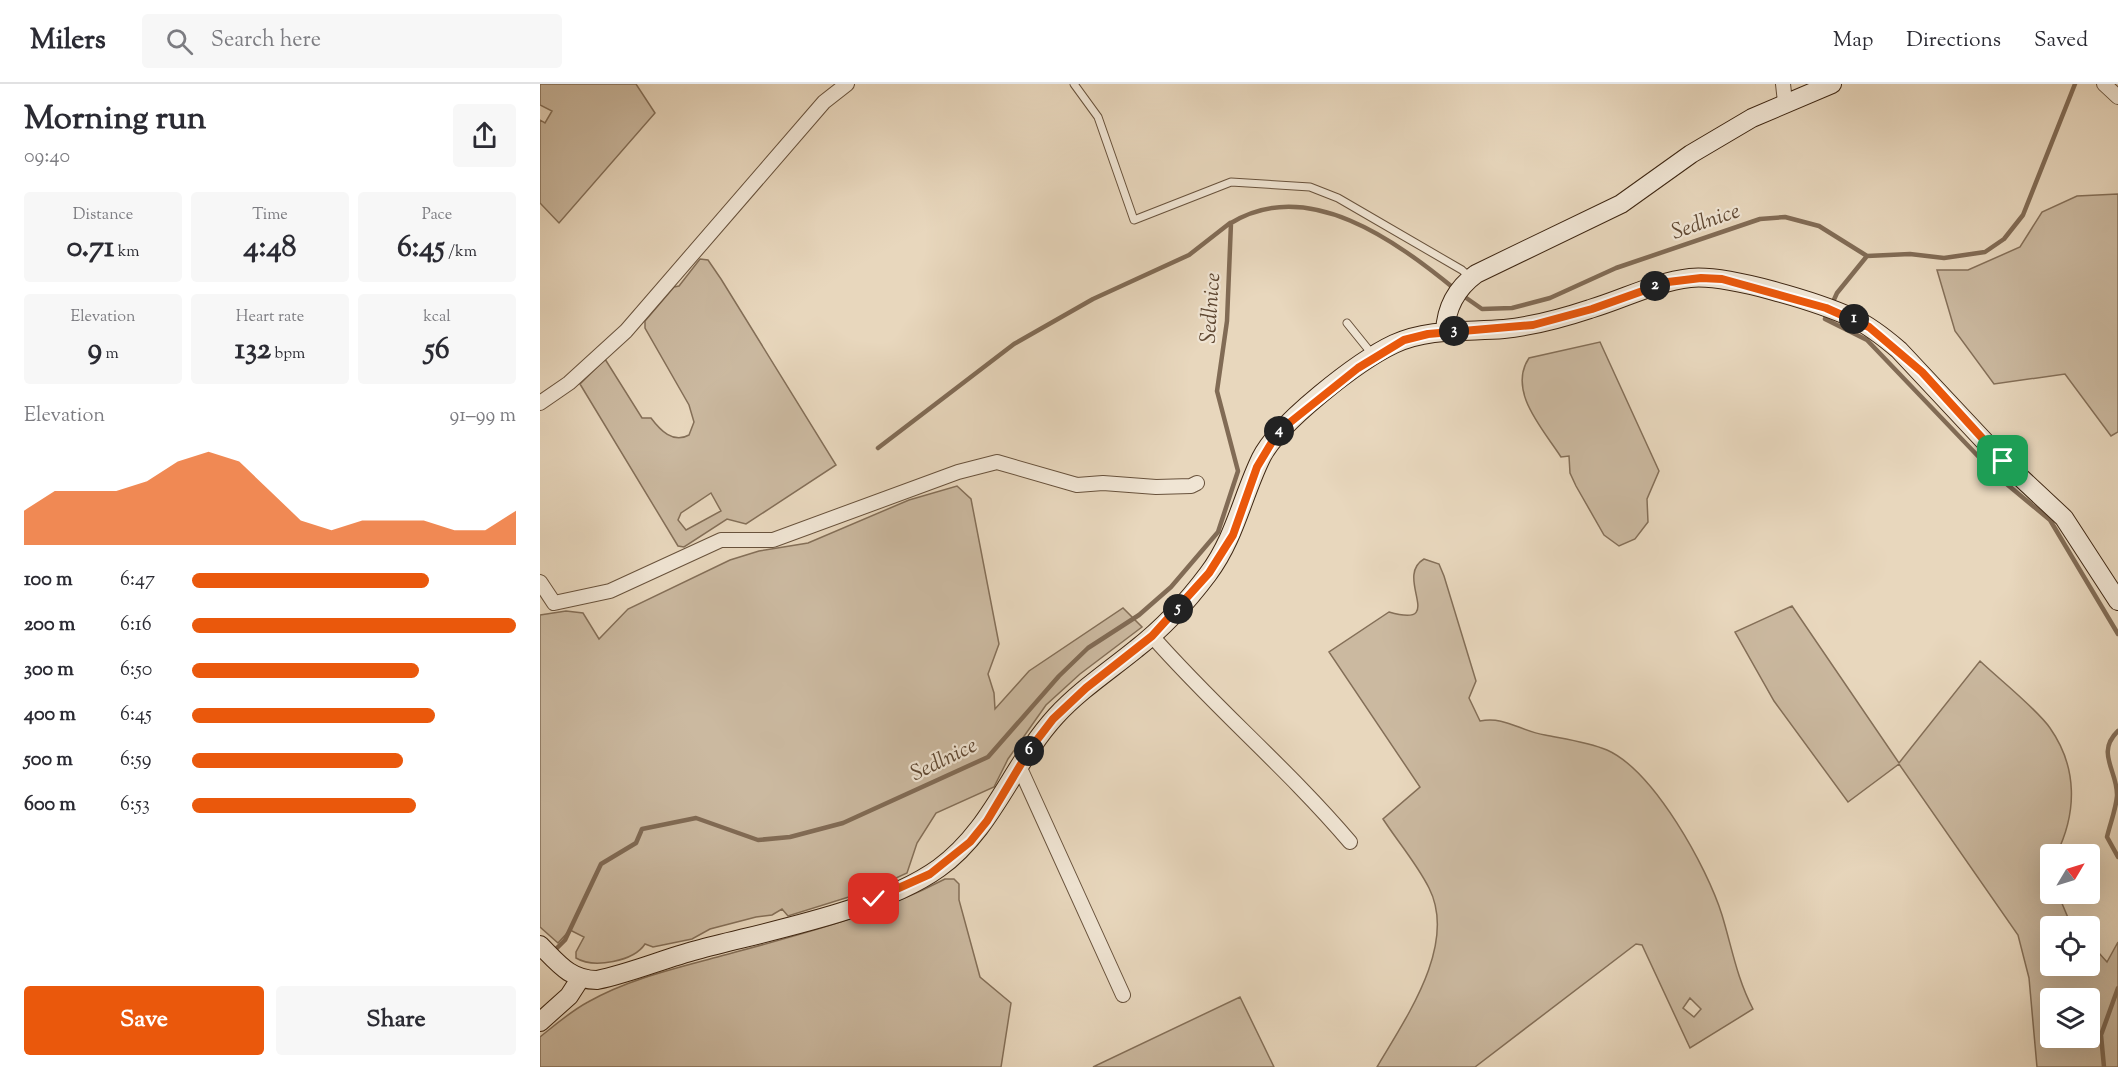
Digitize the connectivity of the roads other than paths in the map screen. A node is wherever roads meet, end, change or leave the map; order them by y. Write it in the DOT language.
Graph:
graph roads {
  1 [pos="847,84"];
  2 [pos="1074,84"];
  3 [pos="1783,84"];
  4 [pos="1832,84"];
  5 [pos="2106,84"];
  6 [pos="2118,97"];
  7 [pos="1785,102"];
  8 [pos="1468,281"];
  9 [pos="1347,323"];
  10 [pos="1445,332"];
  11 [pos="1374,356"];
  12 [pos="540,403"];
  13 [pos="1197,483"];
  14 [pos="540,582"];
  15 [pos="2117,596"];
  16 [pos="554,603"];
  17 [pos="540,607"];
  18 [pos="1152,636"];
  19 [pos="1018,766"];
  20 [pos="1350,842"];
  21 [pos="540,945"];
  22 [pos="580,979"];
  23 [pos="1123,995"];
  24 [pos="540,1022"];
  1 -- 12 [label="street"];
  2 -- 8 [label="lane"];
  3 -- 7 [label="street"];
  4 -- 7 [label="main road"];
  5 -- 6 [label="street"];
  7 -- 8 [label="main road"];
  8 -- 10 [label="main road"];
  9 -- 11 [label="lane"];
  10 -- 11 [label="main road"];
  10 -- 15 [label="main road"];
  11 -- 18 [label="main road"];
  13 -- 16 [label="street"];
  14 -- 16 [label="street"];
  16 -- 17 [label="street"];
  18 -- 19 [label="main road"];
  18 -- 20 [label="street"];
  19 -- 22 [label="main road"];
  19 -- 23 [label="street"];
  21 -- 22 [label="main road"];
  22 -- 24 [label="main road"];
}
